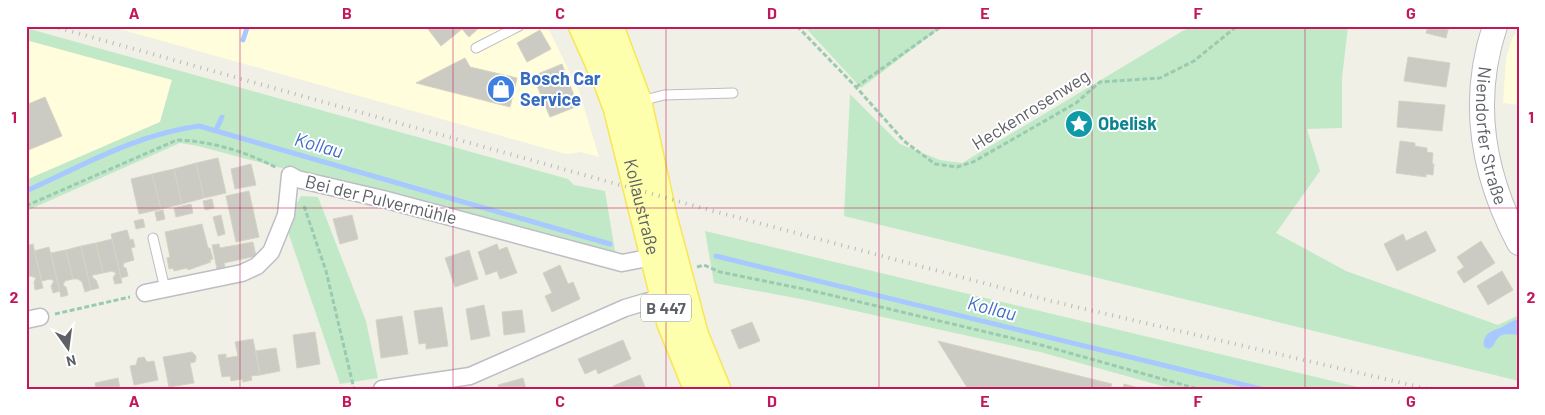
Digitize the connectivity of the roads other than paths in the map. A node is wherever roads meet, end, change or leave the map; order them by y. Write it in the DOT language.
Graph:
graph roads {
  1 [pos="519,26"];
  2 [pos="582,26"];
  3 [pos="610,26"];
  4 [pos="1495,26"];
  5 [pos="476,48"];
  6 [pos="733,93"];
  7 [pos="638,102"];
  8 [pos="153,238"];
  9 [pos="1519,243"];
  10 [pos="653,257"];
  11 [pos="165,289"];
  12 [pos="145,294"];
  13 [pos="664,298"];
  14 [pos="472,382"];
  15 [pos="382,389"];
  16 [pos="697,389"];
  17 [pos="717,389"];
  1 -- 5 [label="lane"];
  2 -- 10 [label="main road, Kollaustraße / B 447"];
  3 -- 7 [label="main road, Kollaustraße / B 447"];
  4 -- 9 [label="main road, Niendorfer Straße"];
  6 -- 7 [label="lane"];
  7 -- 17 [label="main road, Kollaustraße / B 447"];
  8 -- 11 [label="lane"];
  10 -- 11 [label="street, Bei der Pulvermühle"];
  10 -- 13 [label="main road, Kollaustraße / B 447"];
  11 -- 12 [label="street, Bei der Pulvermühle"];
  13 -- 14 [label="street"];
  13 -- 16 [label="main road, Kollaustraße / B 447"];
  14 -- 15 [label="street"];
}
